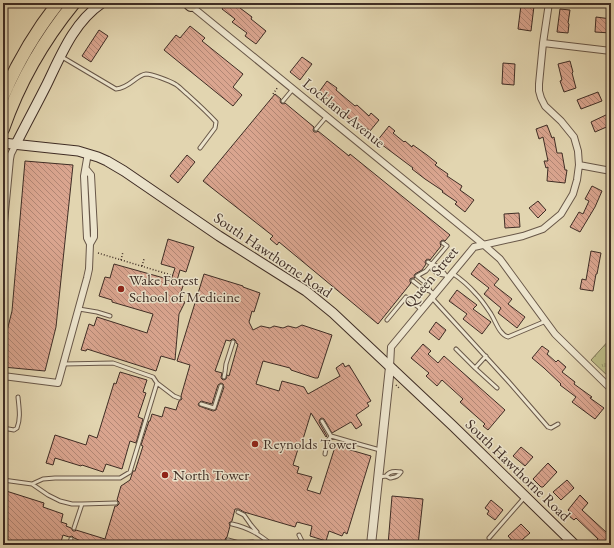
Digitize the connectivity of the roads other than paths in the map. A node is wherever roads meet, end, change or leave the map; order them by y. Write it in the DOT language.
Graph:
graph roads {
  1 [pos="58,3"];
  2 [pos="74,3"];
  3 [pos="102,3"];
  4 [pos="549,3"];
  5 [pos="189,4"];
  6 [pos="543,43"];
  7 [pos="611,51"];
  8 [pos="60,56"];
  9 [pos="293,89"];
  10 [pos="3,96"];
  11 [pos="283,101"];
  12 [pos="327,116"];
  13 [pos="3,128"];
  14 [pos="316,129"];
  15 [pos="3,143"];
  16 [pos="16,144"];
  17 [pos="200,148"];
  18 [pos="88,153"];
  19 [pos="578,165"];
  20 [pos="611,171"];
  21 [pos="3,233"];
  22 [pos="443,243"];
  23 [pos="484,245"];
  24 [pos="428,262"];
  25 [pos="432,265"];
  26 [pos="448,275"];
  27 [pos="413,281"];
  28 [pos="432,295"];
  29 [pos="400,297"];
  30 [pos="404,300"];
  31 [pos="79,309"];
  32 [pos="422,310"];
  33 [pos="110,316"];
  34 [pos="387,320"];
  35 [pos="546,321"];
  36 [pos="233,342"];
  37 [pos="456,349"];
  38 [pos="486,356"];
  39 [pos="64,364"];
  40 [pos="390,367"];
  41 [pos="475,368"];
  42 [pos="3,376"];
  43 [pos="224,377"];
  44 [pos="157,383"];
  45 [pos="221,386"];
  46 [pos="497,388"];
  47 [pos="611,389"];
  48 [pos="18,397"];
  49 [pos="179,398"];
  50 [pos="201,404"];
  51 [pos="322,421"];
  52 [pos="558,424"];
  53 [pos="3,428"];
  54 [pos="331,436"];
  55 [pos="381,450"];
  56 [pos="325,454"];
  57 [pos="3,480"];
  58 [pos="32,484"];
  59 [pos="525,496"];
  60 [pos="116,503"];
  61 [pos="82,504"];
  62 [pos="238,512"];
  63 [pos="232,524"];
  64 [pos="74,528"];
  65 [pos="259,535"];
  66 [pos="299,535"];
  67 [pos="489,538"];
  68 [pos="71,539"];
  69 [pos="228,540"];
  70 [pos="69,545"];
  71 [pos="257,545"];
  72 [pos="272,545"];
  73 [pos="304,545"];
  74 [pos="371,545"];
  75 [pos="575,545"];
  1 -- 10 [label="highway"];
  2 -- 13 [label="highway"];
  3 -- 8 [label="main road"];
  4 -- 6 [label="street, Queen Street"];
  5 -- 9 [label="street, Lockland Avenue"];
  6 -- 7 [label="street"];
  6 -- 19 [label="street, Queen Street"];
  8 -- 16 [label="main road"];
  8 -- 17 [label="lane"];
  9 -- 11 [label="lane"];
  9 -- 12 [label="street, Lockland Avenue"];
  12 -- 14 [label="lane"];
  12 -- 23 [label="street, Lockland Avenue"];
  15 -- 16 [label="main road, South Hawthorne Road"];
  16 -- 18 [label="main road, South Hawthorne Road"];
  16 -- 21 [label="street"];
  18 -- 31 [label="street"];
  18 -- 40 [label="main road, South Hawthorne Road"];
  19 -- 20 [label="street"];
  19 -- 23 [label="street, Queen Street"];
  22 -- 25 [label="lane"];
  23 -- 26 [label="street, Queen Street"];
  23 -- 35 [label="street, Lockland Avenue"];
  24 -- 25 [label="lane"];
  25 -- 26 [label="lane"];
  25 -- 26 [label="lane"];
  25 -- 28 [label="lane"];
  26 -- 28 [label="street, Queen Street"];
  26 -- 35 [label="lane"];
  27 -- 28 [label="lane"];
  28 -- 32 [label="street, Queen Street"];
  28 -- 38 [label="lane"];
  29 -- 30 [label="lane"];
  30 -- 32 [label="lane"];
  30 -- 34 [label="lane"];
  31 -- 33 [label="lane"];
  31 -- 39 [label="street"];
  32 -- 40 [label="street, Queen Street"];
  35 -- 47 [label="street, Lockland Avenue"];
  36 -- 43 [label="lane"];
  37 -- 41 [label="lane"];
  38 -- 41 [label="lane"];
  38 -- 52 [label="lane"];
  39 -- 42 [label="street"];
  39 -- 44 [label="lane"];
  40 -- 55 [label="street, Queen Street"];
  40 -- 59 [label="main road, South Hawthorne Road"];
  41 -- 46 [label="lane"];
  44 -- 49 [label="lane"];
  44 -- 58 [label="lane"];
  45 -- 50 [label="lane"];
  48 -- 53 [label="lane"];
  51 -- 54 [label="lane"];
  54 -- 55 [label="lane"];
  54 -- 56 [label="lane"];
  55 -- 74 [label="street, Queen Street"];
  57 -- 58 [label="lane"];
  58 -- 61 [label="lane"];
  59 -- 67 [label="lane"];
  59 -- 75 [label="main road, South Hawthorne Road"];
  60 -- 61 [label="lane"];
  61 -- 64 [label="lane"];
  62 -- 65 [label="lane"];
  63 -- 65 [label="lane"];
  65 -- 72 [label="lane"];
  66 -- 73 [label="lane"];
  68 -- 70 [label="lane"];
  69 -- 71 [label="lane"];
}
